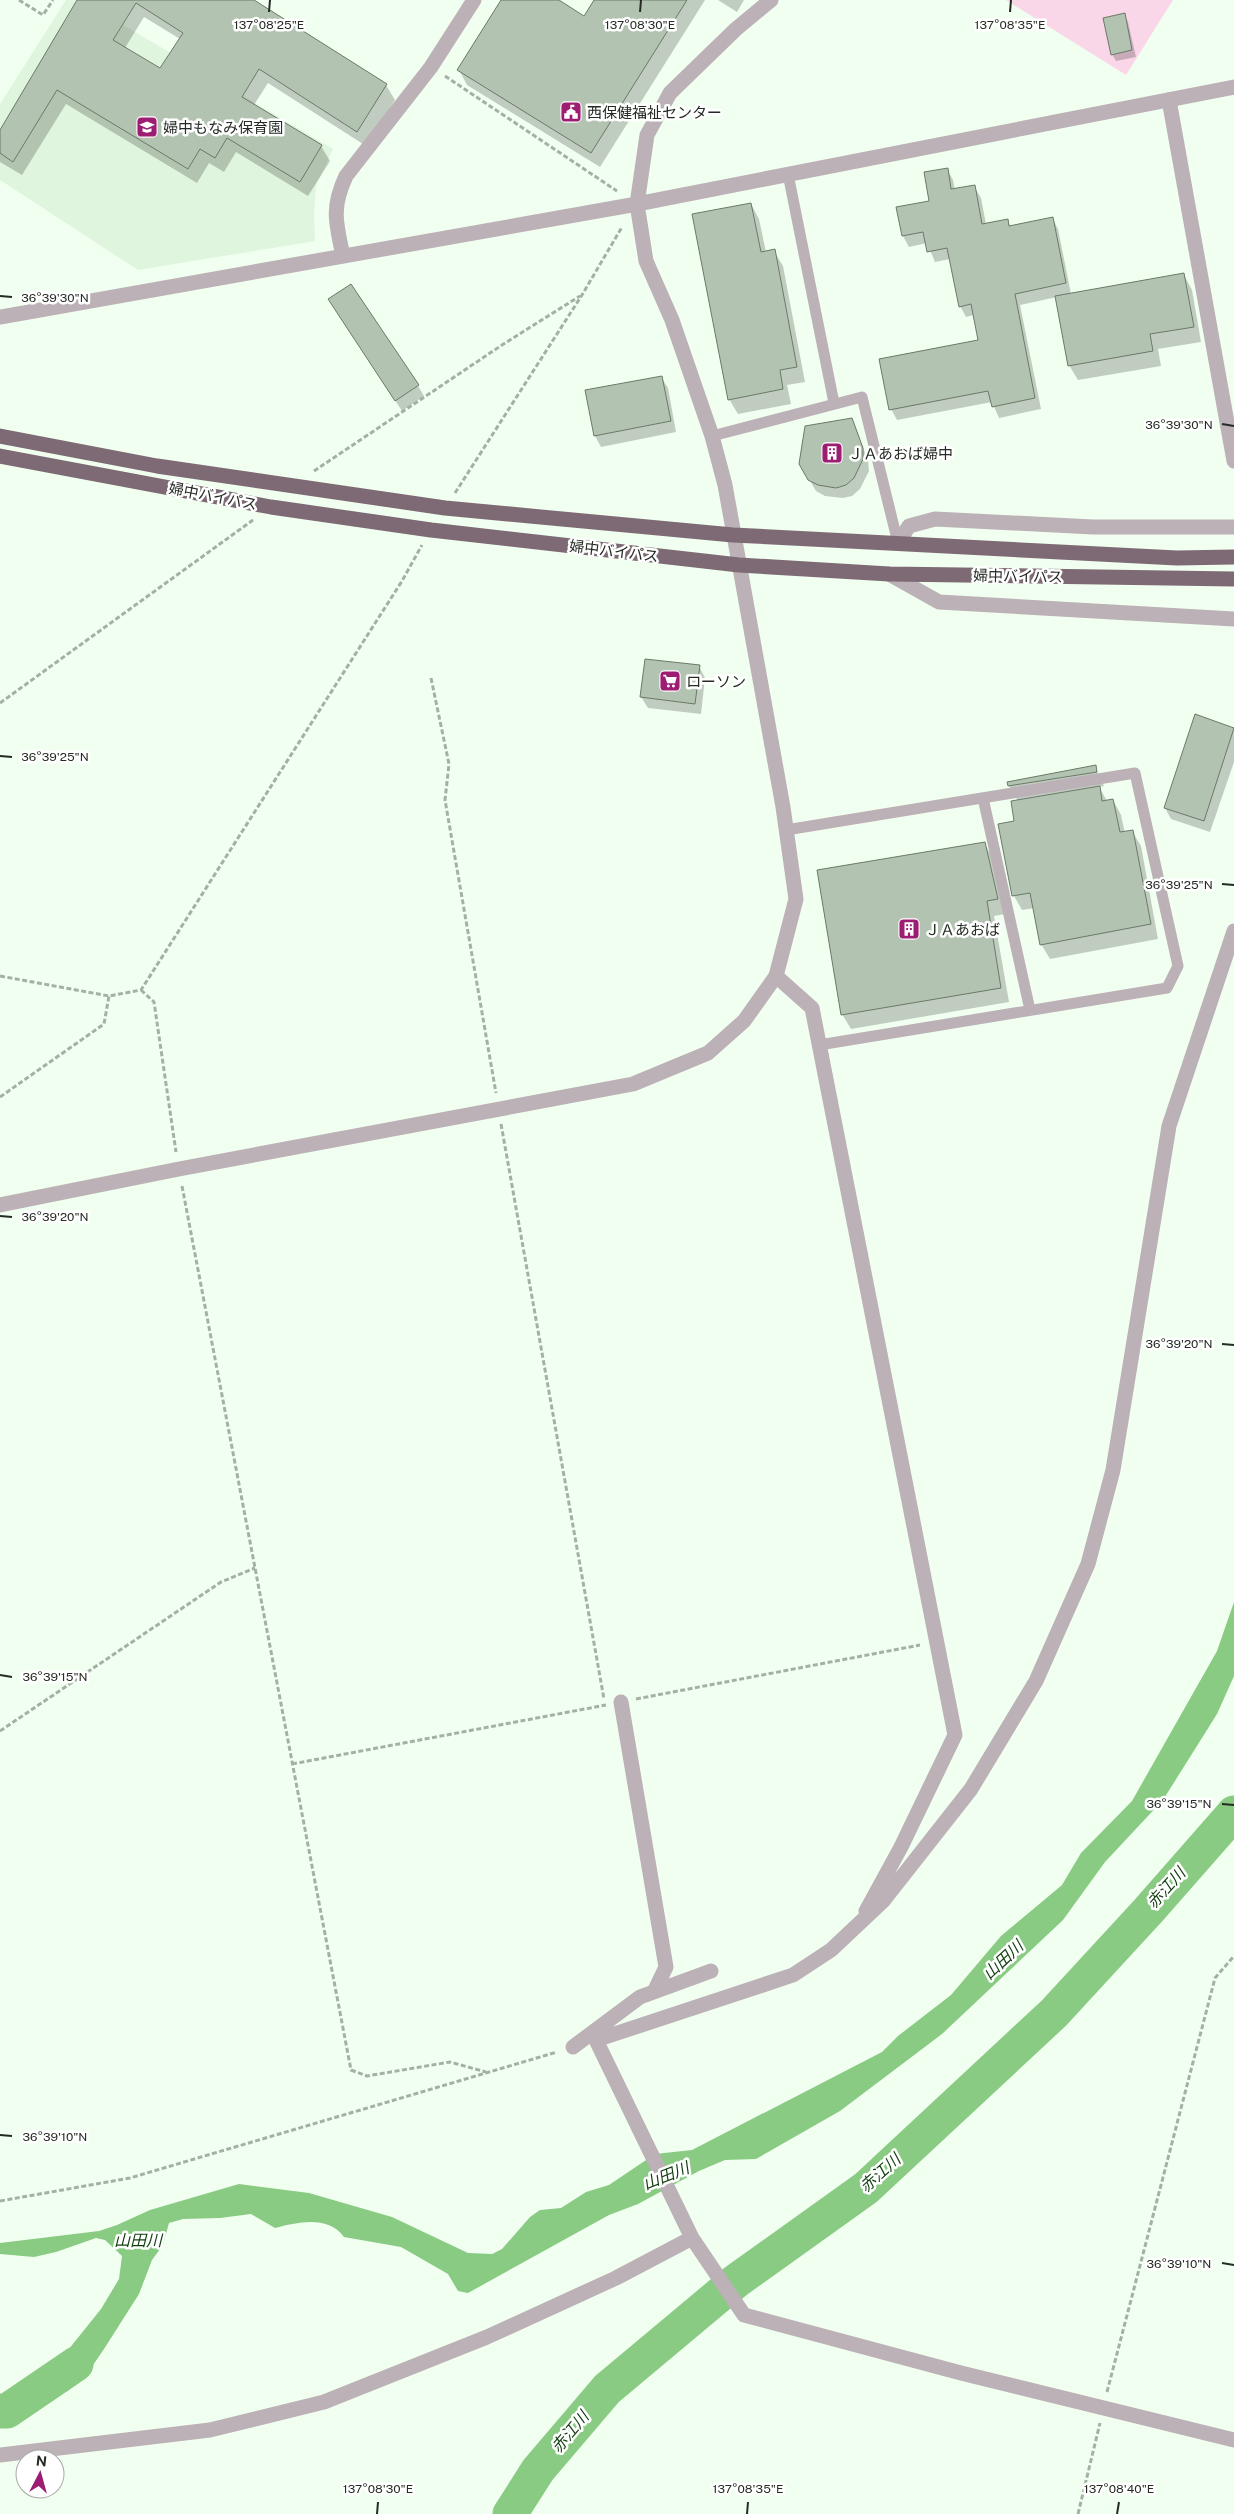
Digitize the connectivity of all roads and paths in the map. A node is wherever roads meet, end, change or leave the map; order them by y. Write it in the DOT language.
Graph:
graph roads {
  1 [pos="19,0"];
  2 [pos="53,0"];
  3 [pos="474,0"];
  4 [pos="771,0"];
  5 [pos="431,67"];
  6 [pos="1234,87"];
  7 [pos="1169,100"];
  8 [pos="788,174"];
  9 [pos="636,204"];
  10 [pos="343,256"];
  11 [pos="582,295"];
  12 [pos="0,317"];
  13 [pos="834,403"];
  14 [pos="0,436"];
  15 [pos="712,436"];
  16 [pos="0,456"];
  17 [pos="1234,461"];
  18 [pos="290,486"];
  19 [pos="271,507"];
  20 [pos="445,508"];
  21 [pos="1234,527"];
  22 [pos="430,530"];
  23 [pos="733,535"];
  24 [pos="898,543"];
  25 [pos="1234,557"];
  26 [pos="739,565"];
  27 [pos="889,574"];
  28 [pos="1234,579"];
  29 [pos="1234,619"];
  30 [pos="431,678"];
  31 [pos="0,703"];
  32 [pos="983,798"];
  33 [pos="786,830"];
  34 [pos="1234,931"];
  35 [pos="0,976"];
  36 [pos="776,976"];
  37 [pos="141,990"];
  38 [pos="109,996"];
  39 [pos="1030,1010"];
  40 [pos="819,1045"];
  41 [pos="0,1097"];
  42 [pos="498,1109"];
  43 [pos="178,1169"];
  44 [pos="0,1205"];
  45 [pos="254,1568"];
  46 [pos="621,1702"];
  47 [pos="605,1705"];
  48 [pos="0,1731"];
  49 [pos="858,1924"];
  50 [pos="1234,1956"];
  51 [pos="711,1971"];
  52 [pos="654,1992"];
  53 [pos="573,2047"];
  54 [pos="486,2072"];
  55 [pos="0,2201"];
  56 [pos="692,2238"];
  57 [pos="1103,2408"];
  58 [pos="1234,2440"];
  59 [pos="0,2455"];
  60 [pos="1078,2514"];
  1 -- 2 [label="path"];
  3 -- 5 [label="street"];
  4 -- 9 [label="street"];
  5 -- 9 [label="path"];
  5 -- 10 [label="street"];
  6 -- 7 [label="street"];
  7 -- 8 [label="street"];
  7 -- 17 [label="street"];
  8 -- 9 [label="street"];
  8 -- 13 [label="lane"];
  9 -- 10 [label="street"];
  9 -- 11 [label="path"];
  9 -- 15 [label="street"];
  10 -- 12 [label="street"];
  11 -- 18 [label="path"];
  11 -- 20 [label="path"];
  13 -- 15 [label="lane"];
  13 -- 24 [label="lane"];
  14 -- 18 [label="highway, 婦中バイパス"];
  15 -- 23 [label="street"];
  16 -- 19 [label="highway, 婦中バイパス"];
  18 -- 20 [label="highway, 婦中バイパス"];
  19 -- 22 [label="highway, 婦中バイパス"];
  19 -- 31 [label="path"];
  20 -- 23 [label="highway, 婦中バイパス"];
  21 -- 24 [label="street"];
  22 -- 26 [label="highway, 婦中バイパス"];
  22 -- 37 [label="path"];
  23 -- 24 [label="highway, 婦中バイパス"];
  23 -- 26 [label="street"];
  24 -- 25 [label="highway, 婦中バイパス"];
  26 -- 27 [label="highway, 婦中バイパス"];
  26 -- 33 [label="street"];
  27 -- 28 [label="highway, 婦中バイパス"];
  27 -- 29 [label="street"];
  30 -- 42 [label="path"];
  32 -- 33 [label="lane"];
  32 -- 39 [label="lane"];
  32 -- 39 [label="lane"];
  33 -- 36 [label="street"];
  34 -- 49 [label="street"];
  35 -- 38 [label="path"];
  36 -- 40 [label="street"];
  36 -- 42 [label="street"];
  37 -- 38 [label="path"];
  37 -- 43 [label="path"];
  38 -- 41 [label="path"];
  39 -- 40 [label="lane"];
  40 -- 49 [label="street"];
  42 -- 43 [label="street"];
  42 -- 47 [label="path"];
  43 -- 44 [label="street"];
  43 -- 45 [label="path"];
  45 -- 48 [label="path"];
  45 -- 54 [label="path"];
  46 -- 52 [label="street"];
  49 -- 56 [label="street"];
  50 -- 57 [label="path"];
  51 -- 52 [label="street"];
  52 -- 53 [label="street"];
  53 -- 54 [label="path"];
  54 -- 55 [label="path"];
  56 -- 57 [label="street"];
  56 -- 59 [label="street"];
  57 -- 58 [label="street"];
  57 -- 60 [label="path"];
}
